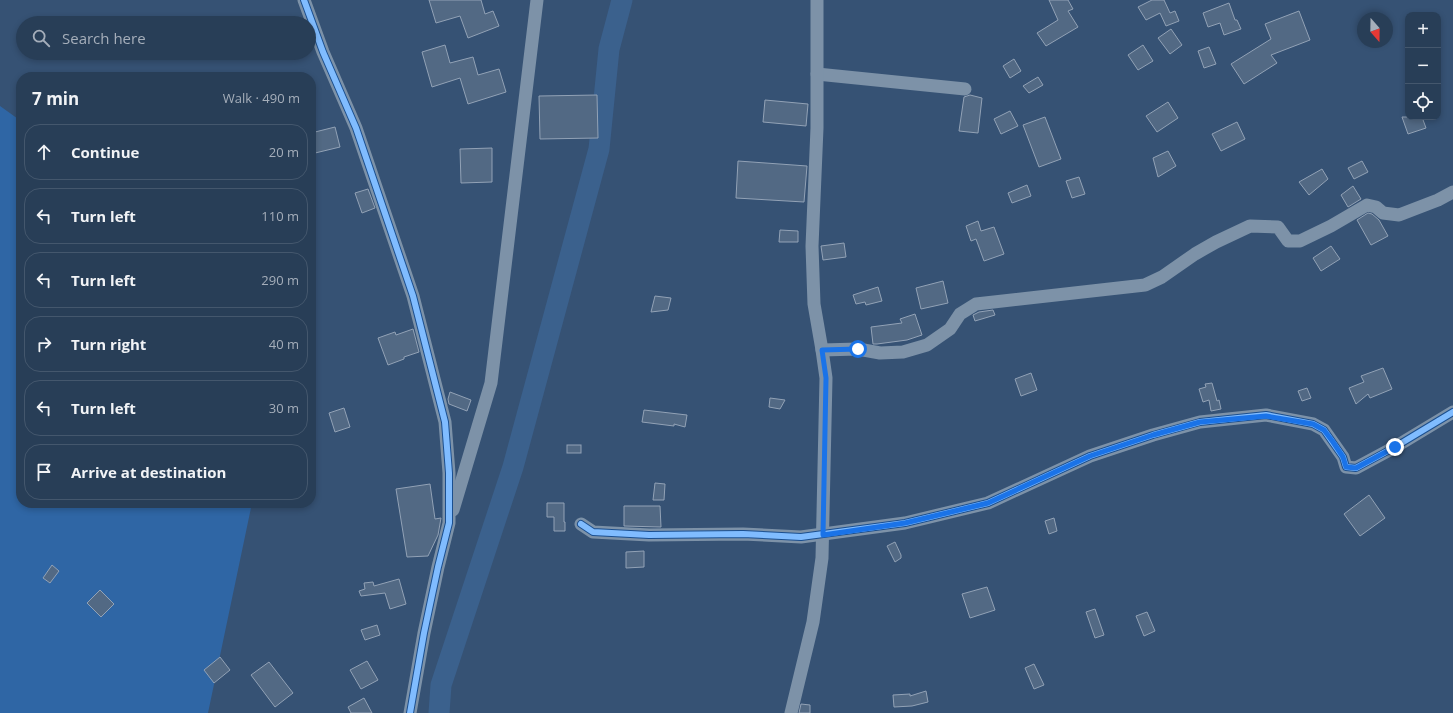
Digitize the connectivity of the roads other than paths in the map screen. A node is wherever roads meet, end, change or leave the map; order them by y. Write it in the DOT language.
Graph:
graph roads {
  1 [pos="304,0"];
  2 [pos="537,0"];
  3 [pos="817,0"];
  4 [pos="310,16"];
  5 [pos="316,33"];
  6 [pos="817,74"];
  7 [pos="964,89"];
  8 [pos="1453,192"];
  9 [pos="822,350"];
  10 [pos="1453,412"];
  11 [pos="449,523"];
  12 [pos="581,524"];
  13 [pos="823,535"];
  14 [pos="410,713"];
  15 [pos="791,713"];
  1 -- 4 [label="street"];
  2 -- 11 [label="street"];
  3 -- 6 [label="street"];
  5 -- 11 [label="street"];
  6 -- 7 [label="street"];
  6 -- 9 [label="street"];
  8 -- 9 [label="street"];
  9 -- 13 [label="street"];
  10 -- 13 [label="street"];
  11 -- 14 [label="street"];
  12 -- 13 [label="street"];
  13 -- 15 [label="street"];
}
